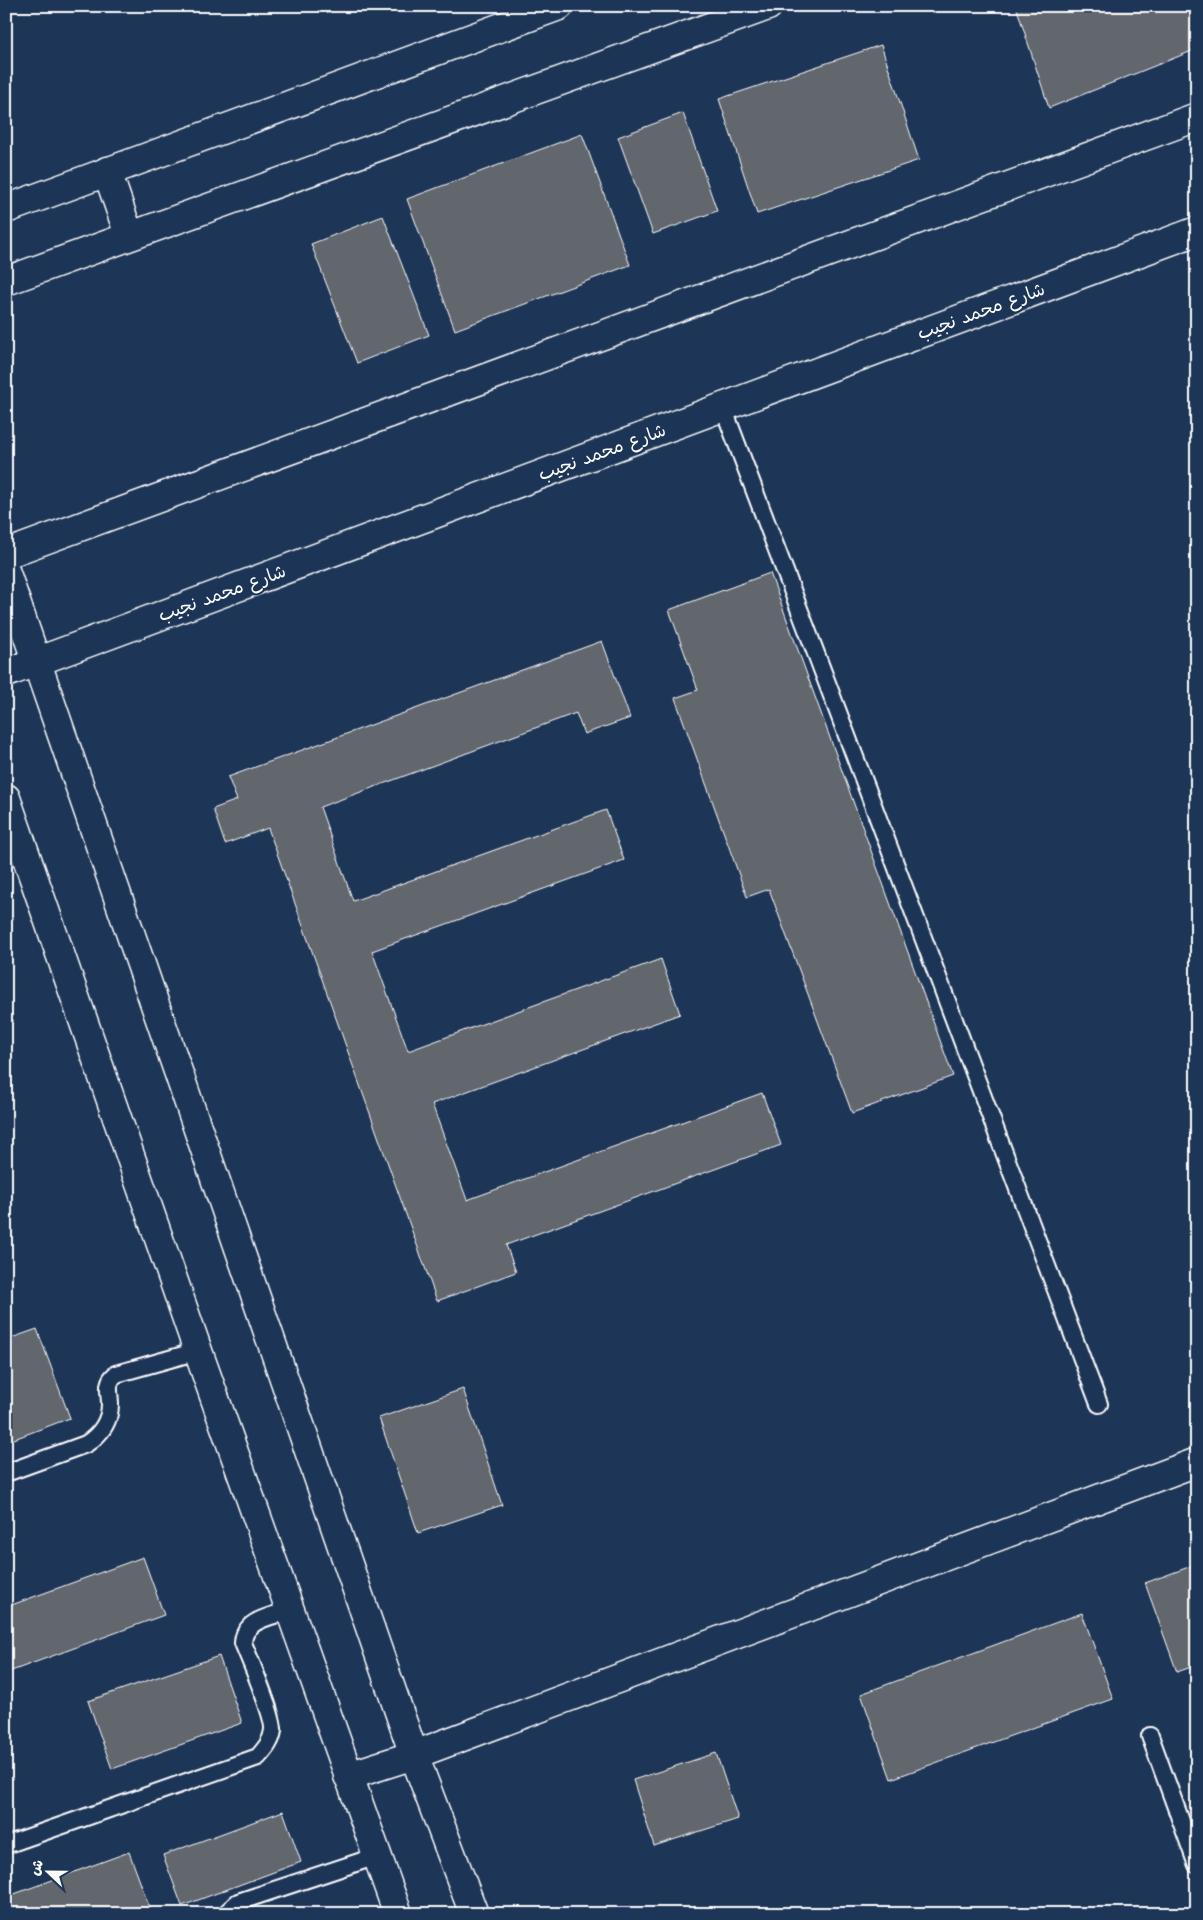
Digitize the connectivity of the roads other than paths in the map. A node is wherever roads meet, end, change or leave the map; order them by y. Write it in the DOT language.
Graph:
graph roads {
  1 [pos="559,6"];
  2 [pos="768,6"];
  3 [pos="1197,117"];
  4 [pos="107,172"];
  5 [pos="6,209"];
  6 [pos="1197,231"];
  7 [pos="129,236"];
  8 [pos="6,281"];
  9 [pos="723,407"];
  10 [pos="6,554"];
  11 [pos="6,573"];
  12 [pos="37,662"];
  13 [pos="6,673"];
  14 [pos="6,798"];
  15 [pos="198,1351"];
  16 [pos="1099,1404"];
  17 [pos="1197,1462"];
  18 [pos="6,1473"];
  19 [pos="290,1610"];
  20 [pos="1150,1736"];
  21 [pos="414,1755"];
  22 [pos="348,1776"];
  23 [pos="6,1845"];
  24 [pos="377,1856"];
  25 [pos="1197,1864"];
  26 [pos="225,1914"];
  27 [pos="398,1914"];
  28 [pos="474,1914"];
  1 -- 4 [label="street"];
  2 -- 7 [label="street"];
  3 -- 10 [label="street"];
  4 -- 5 [label="street"];
  4 -- 7 [label="street"];
  6 -- 9 [label="street, شارع محمد نجيب"];
  7 -- 8 [label="street"];
  9 -- 12 [label="street, شارع محمد نجيب"];
  9 -- 16 [label="lane"];
  11 -- 12 [label="street"];
  12 -- 13 [label="street, شارع محمد نجيب"];
  12 -- 21 [label="street"];
  14 -- 15 [label="street"];
  15 -- 18 [label="lane"];
  15 -- 19 [label="street"];
  17 -- 21 [label="street"];
  19 -- 22 [label="street"];
  19 -- 23 [label="lane"];
  20 -- 25 [label="lane"];
  21 -- 22 [label="street"];
  21 -- 28 [label="street"];
  22 -- 24 [label="street"];
  24 -- 26 [label="lane"];
  24 -- 27 [label="street"];
}
